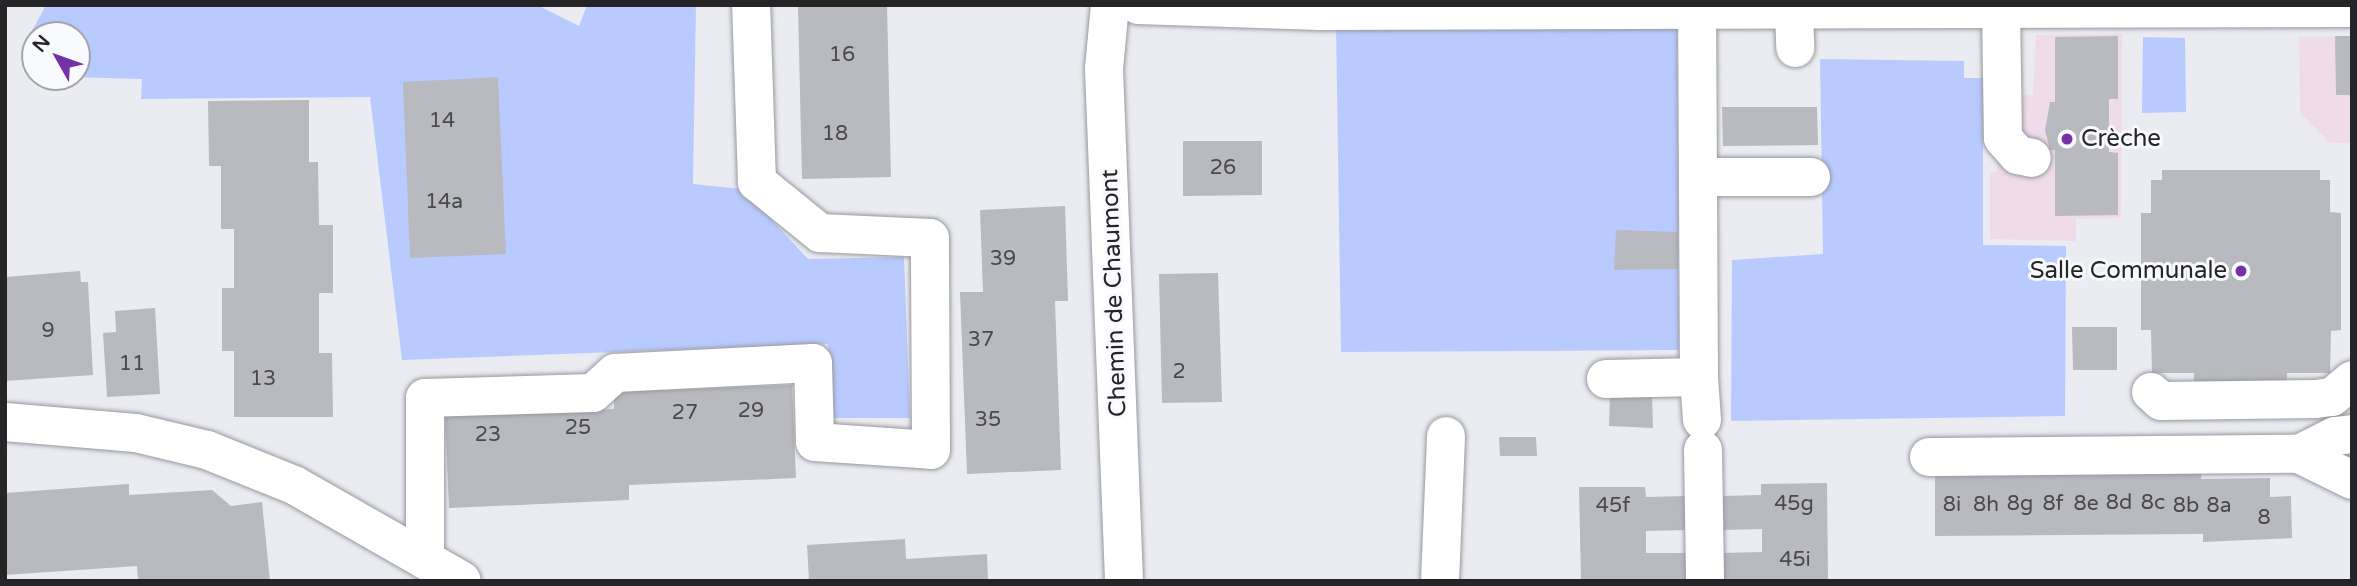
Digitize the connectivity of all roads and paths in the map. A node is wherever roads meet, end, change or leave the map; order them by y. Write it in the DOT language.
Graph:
graph roads {
  1 [pos="751,5"];
  2 [pos="1110,5"];
  3 [pos="1138,5"];
  4 [pos="1190,6"];
  5 [pos="2352,8"];
  6 [pos="2001,10"];
  7 [pos="1697,11"];
  8 [pos="2032,158"];
  9 [pos="1698,177"];
  10 [pos="1811,177"];
  11 [pos="1699,377"];
  12 [pos="1606,379"];
  13 [pos="2352,380"];
  14 [pos="2151,392"];
  15 [pos="5,422"];
  16 [pos="2352,434"];
  17 [pos="1446,436"];
  18 [pos="2299,454"];
  19 [pos="1929,457"];
  20 [pos="2352,480"];
  21 [pos="425,560"];
  22 [pos="462,581"];
  23 [pos="1124,581"];
  24 [pos="1440,581"];
  25 [pos="1705,581"];
  1 -- 21 [label="street"];
  2 -- 23 [label="street, Chemin de Chaumont"];
  3 -- 4 [label="street"];
  4 -- 7 [label="street"];
  5 -- 6 [label="street"];
  6 -- 7 [label="street"];
  6 -- 8 [label="street"];
  7 -- 9 [label="street"];
  9 -- 10 [label="street"];
  9 -- 11 [label="street"];
  11 -- 12 [label="street"];
  11 -- 25 [label="street"];
  13 -- 14 [label="street"];
  15 -- 21 [label="street"];
  16 -- 18 [label="street"];
  17 -- 24 [label="street"];
  18 -- 19 [label="street"];
  18 -- 20 [label="street"];
  21 -- 22 [label="street"];
}
